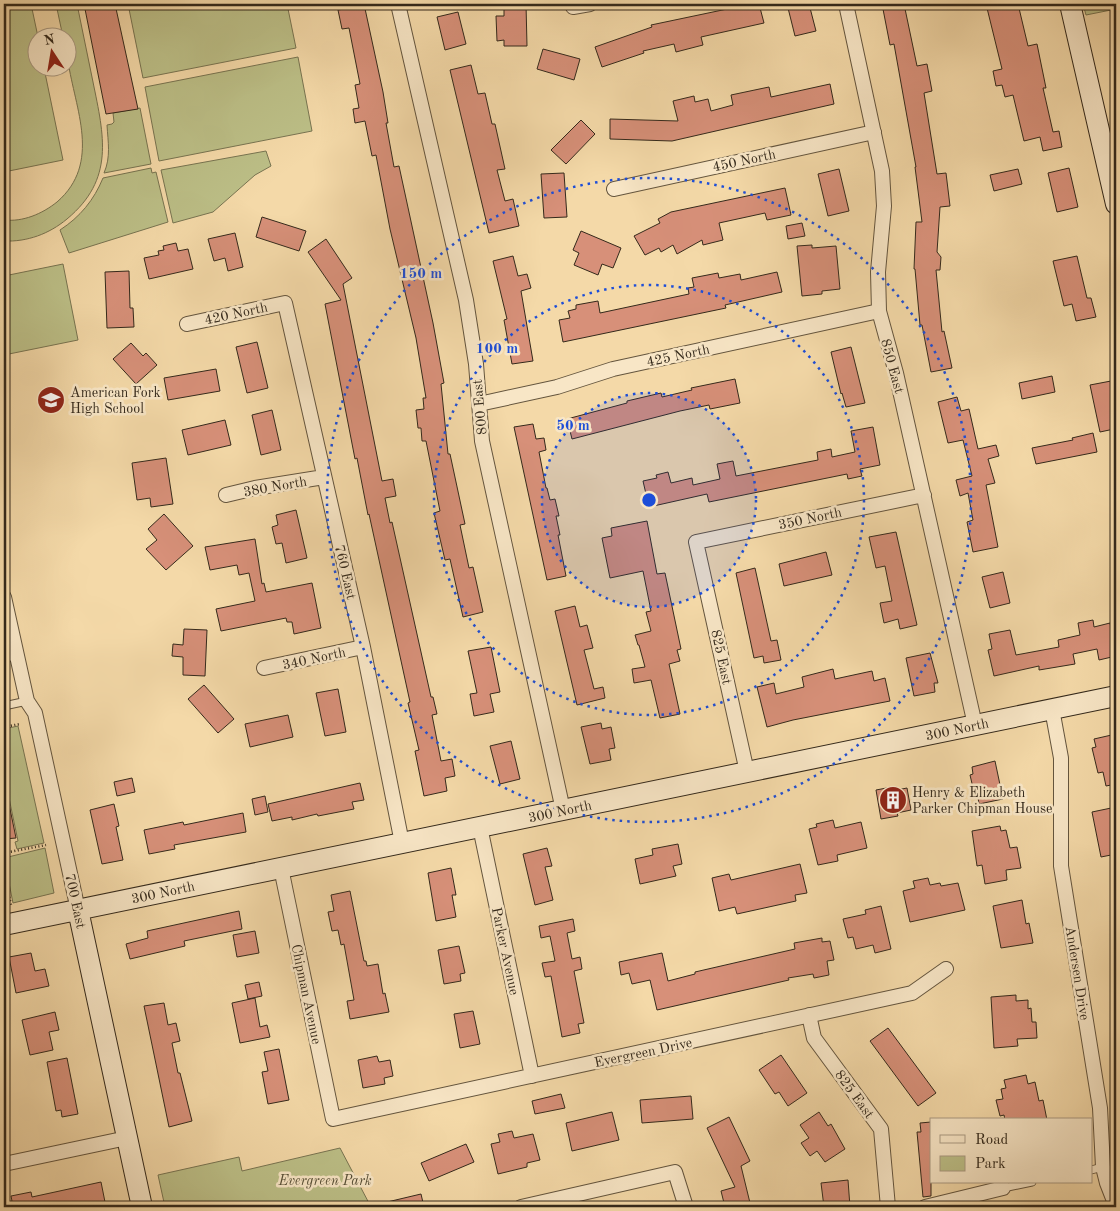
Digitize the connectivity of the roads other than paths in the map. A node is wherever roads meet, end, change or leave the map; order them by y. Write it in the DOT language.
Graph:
graph roads {
  1 [pos="398,4"];
  2 [pos="590,4"];
  3 [pos="846,4"];
  4 [pos="1070,4"];
  5 [pos="573,7"];
  6 [pos="874,132"];
  7 [pos="614,189"];
  8 [pos="1116,204"];
  9 [pos="285,303"];
  10 [pos="879,311"];
  11 [pos="187,324"];
  12 [pos="479,404"];
  13 [pos="324,478"];
  14 [pos="226,495"];
  15 [pos="924,495"];
  16 [pos="696,542"];
  17 [pos="4,597"];
  18 [pos="363,647"];
  19 [pos="10,657"];
  20 [pos="264,668"];
  21 [pos="1116,696"];
  22 [pos="26,701"];
  23 [pos="4,706"];
  24 [pos="1052,709"];
  25 [pos="975,725"];
  26 [pos="747,772"];
  27 [pos="563,810"];
  28 [pos="480,827"];
  29 [pos="402,843"];
  30 [pos="281,868"];
  31 [pos="78,910"];
  32 [pos="4,925"];
  33 [pos="946,969"];
  34 [pos="810,1015"];
  35 [pos="532,1076"];
  36 [pos="334,1119"];
  37 [pos="127,1138"];
  38 [pos="4,1164"];
  39 [pos="1097,1168"];
  40 [pos="1022,1184"];
  41 [pos="1003,1188"];
  42 [pos="1116,1206"];
  43 [pos="142,1207"];
  44 [pos="521,1207"];
  45 [pos="686,1207"];
  46 [pos="888,1207"];
  47 [pos="924,1207"];
  1 -- 12 [label="street, 800 East"];
  2 -- 5 [label="street"];
  3 -- 6 [label="street, 850 East"];
  4 -- 8 [label="street"];
  6 -- 7 [label="street, 450 North"];
  6 -- 10 [label="street, 850 East"];
  9 -- 11 [label="street, 420 North"];
  9 -- 13 [label="street, 760 East"];
  10 -- 12 [label="street, 425 North"];
  10 -- 15 [label="street, 850 East"];
  12 -- 27 [label="street, 800 East"];
  13 -- 14 [label="street, 380 North"];
  13 -- 18 [label="street, 760 East"];
  15 -- 16 [label="street, 350 North"];
  15 -- 25 [label="street, 850 East"];
  16 -- 26 [label="street, 825 East"];
  17 -- 19 [label="street, 700 East"];
  18 -- 20 [label="street, 340 North"];
  18 -- 29 [label="street, 760 East"];
  19 -- 22 [label="street, 700 East"];
  21 -- 24 [label="street, 300 North"];
  22 -- 23 [label="lane"];
  22 -- 31 [label="street, 700 East"];
  24 -- 25 [label="street, 300 North"];
  24 -- 39 [label="street, Andersen Drive"];
  25 -- 26 [label="street, 300 North"];
  26 -- 27 [label="street, 300 North"];
  27 -- 28 [label="street, 300 North"];
  28 -- 29 [label="street, 300 North"];
  28 -- 35 [label="street, Parker Avenue"];
  29 -- 30 [label="street, 300 North"];
  30 -- 31 [label="street, 300 North"];
  30 -- 36 [label="street, Chipman Avenue"];
  31 -- 32 [label="street, 300 North"];
  31 -- 37 [label="street, 700 East"];
  33 -- 34 [label="street, Evergreen Drive"];
  34 -- 35 [label="street, Evergreen Drive"];
  34 -- 46 [label="street, 825 East"];
  35 -- 36 [label="street, Evergreen Drive"];
  37 -- 38 [label="street"];
  37 -- 43 [label="street, 700 East"];
  39 -- 42 [label="street, Andersen Drive"];
  40 -- 41 [label="lane"];
  41 -- 47 [label="street"];
  44 -- 45 [label="street"];
}
